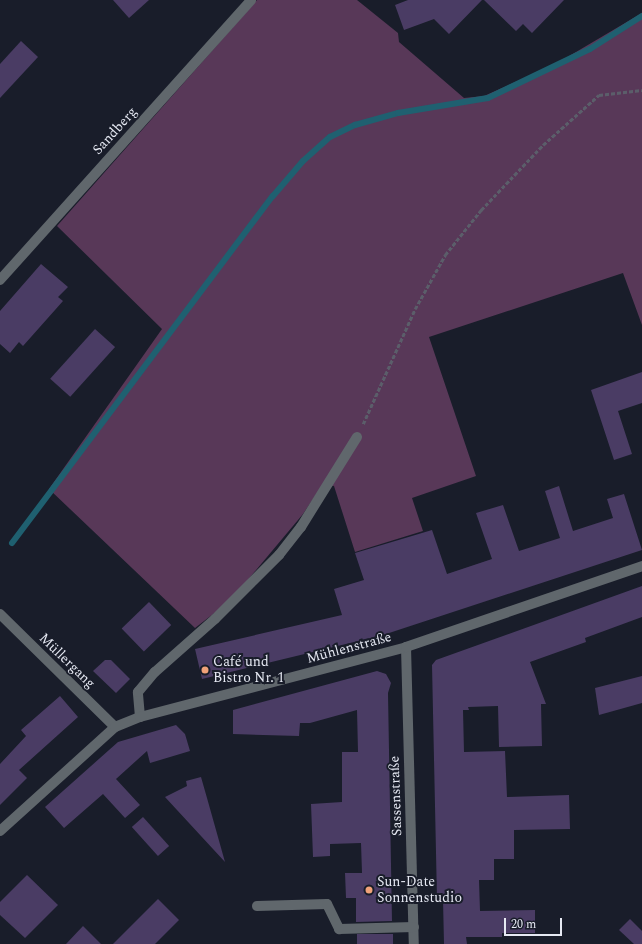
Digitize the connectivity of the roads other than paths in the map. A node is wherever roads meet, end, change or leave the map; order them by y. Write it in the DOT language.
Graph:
graph roads {
  1 [pos="251,0"];
  2 [pos="0,280"];
  3 [pos="357,437"];
  4 [pos="642,566"];
  5 [pos="0,614"];
  6 [pos="406,647"];
  7 [pos="140,717"];
  8 [pos="115,728"];
  9 [pos="0,831"];
  10 [pos="257,906"];
  11 [pos="414,927"];
  12 [pos="414,944"];
  1 -- 2 [label="street, Sandberg"];
  3 -- 7 [label="street"];
  4 -- 6 [label="street, Mühlenstraße"];
  5 -- 8 [label="street, Müllergang"];
  6 -- 7 [label="street, Mühlenstraße"];
  6 -- 11 [label="street, Sassenstraße"];
  7 -- 8 [label="street, Mühlenstraße"];
  8 -- 9 [label="street, Mühlenstraße"];
  10 -- 11 [label="street"];
  11 -- 12 [label="street, Sassenstraße"];
}
